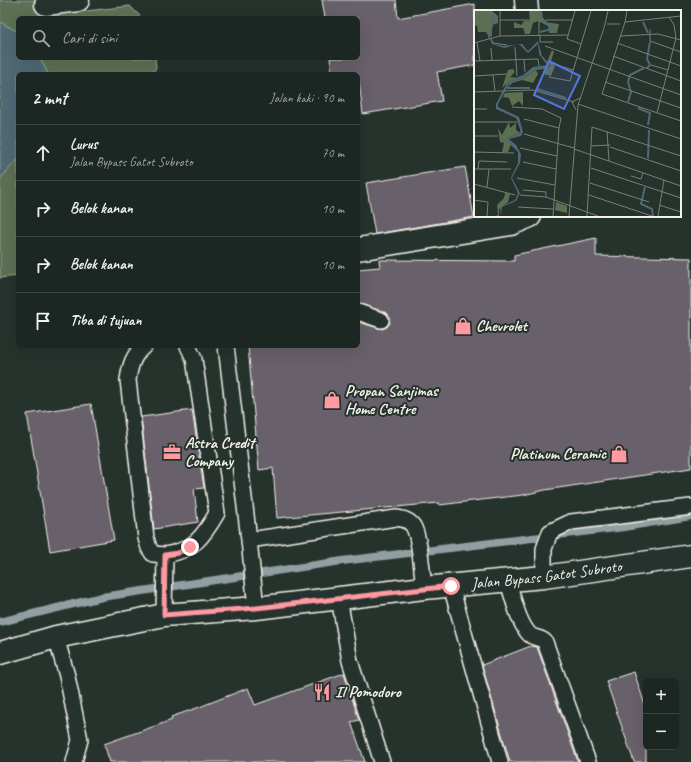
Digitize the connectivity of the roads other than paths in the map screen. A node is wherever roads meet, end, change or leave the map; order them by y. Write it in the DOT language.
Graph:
graph roads {
  1 [pos="78,0"];
  2 [pos="526,0"];
  3 [pos="46,4"];
  4 [pos="527,10"];
  5 [pos="528,217"];
  6 [pos="360,249"];
  7 [pos="360,313"];
  8 [pos="381,320"];
  9 [pos="142,348"];
  10 [pos="189,348"];
  11 [pos="226,348"];
  12 [pos="691,507"];
  13 [pos="249,540"];
  14 [pos="165,555"];
  15 [pos="691,556"];
  16 [pos="544,577"];
  17 [pos="507,579"];
  18 [pos="451,586"];
  19 [pos="424,588"];
  20 [pos="339,598"];
  21 [pos="256,608"];
  22 [pos="164,615"];
  23 [pos="56,637"];
  24 [pos="0,653"];
  25 [pos="74,762"];
  26 [pos="382,762"];
  27 [pos="500,762"];
  28 [pos="588,762"];
  1 -- 3 [label="main road"];
  2 -- 4 [label="main road"];
  5 -- 6 [label="main road"];
  7 -- 8 [label="lane"];
  9 -- 14 [label="lane"];
  10 -- 14 [label="lane"];
  11 -- 13 [label="lane"];
  12 -- 16 [label="lane"];
  13 -- 19 [label="lane"];
  13 -- 21 [label="lane"];
  14 -- 22 [label="lane"];
  15 -- 16 [label="main road, Jalan Bypass Gatot Subroto"];
  16 -- 17 [label="main road, Jalan Bypass Gatot Subroto"];
  17 -- 18 [label="main road, Jalan Bypass Gatot Subroto"];
  17 -- 28 [label="lane"];
  18 -- 19 [label="main road, Jalan Bypass Gatot Subroto"];
  18 -- 27 [label="lane"];
  19 -- 20 [label="main road, Jalan Bypass Gatot Subroto"];
  20 -- 21 [label="main road, Jalan Bypass Gatot Subroto"];
  20 -- 26 [label="lane"];
  21 -- 22 [label="main road, Jalan Bypass Gatot Subroto"];
  22 -- 23 [label="main road, Jalan Bypass Gatot Subroto"];
  23 -- 24 [label="main road, Jalan Bypass Gatot Subroto"];
  23 -- 25 [label="lane"];
}
